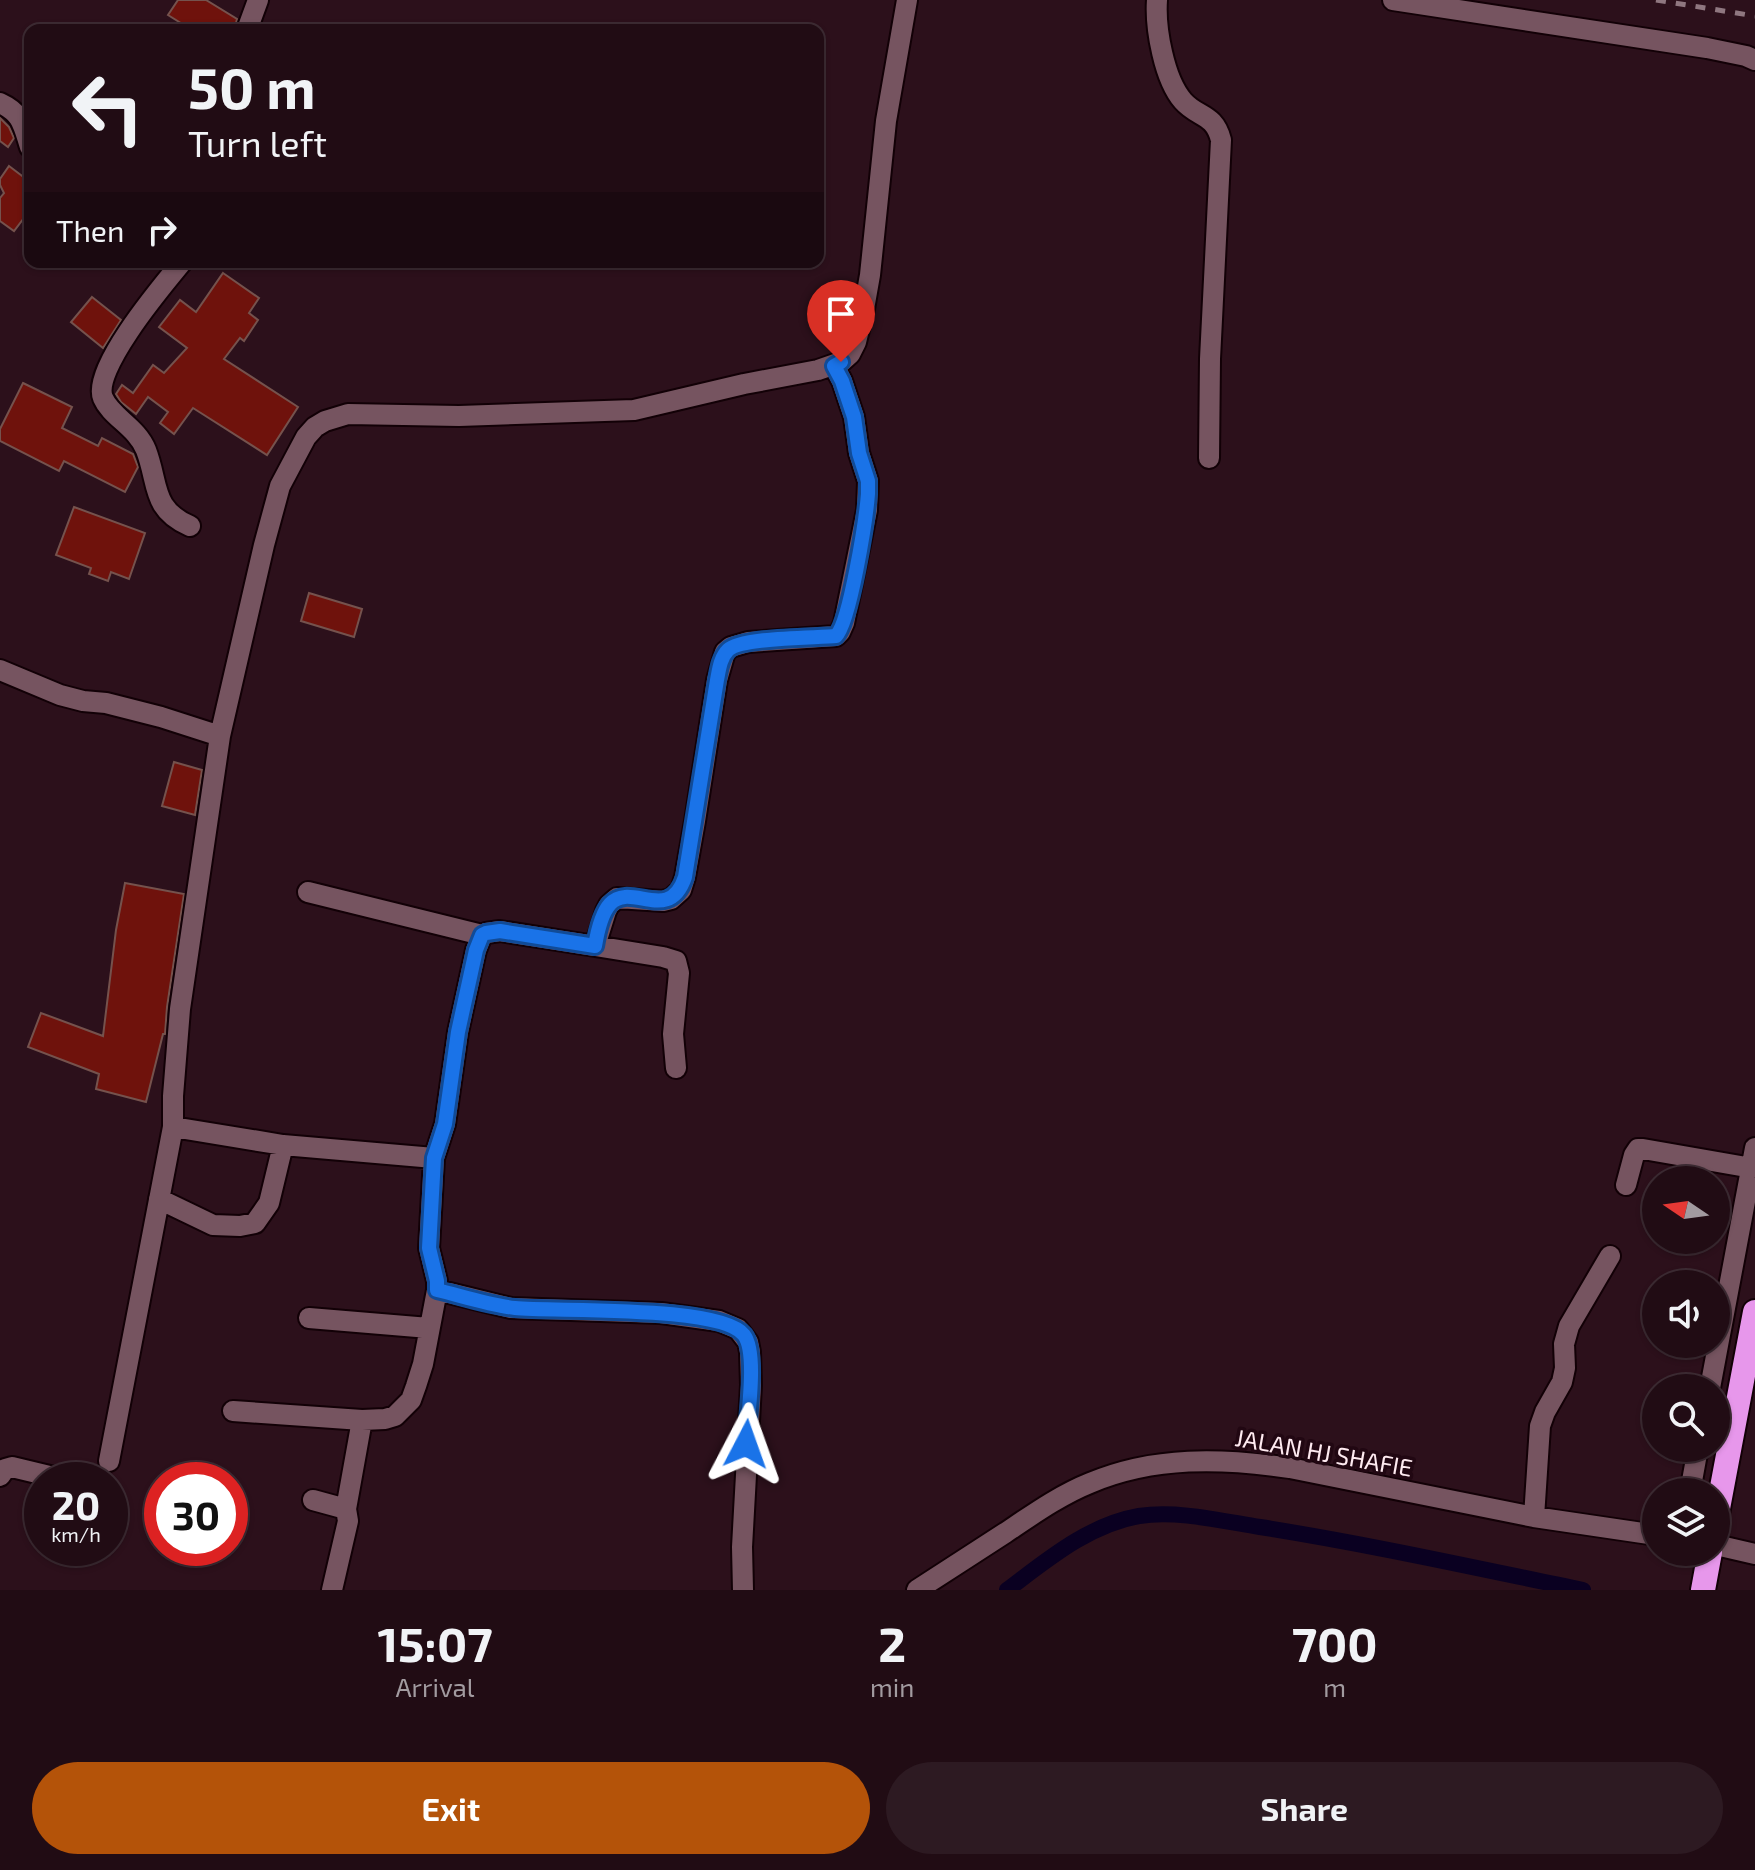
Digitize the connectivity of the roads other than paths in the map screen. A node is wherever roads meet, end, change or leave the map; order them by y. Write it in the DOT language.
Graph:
graph roads {
  1 [pos="258,0"];
  2 [pos="907,0"];
  3 [pos="1157,0"];
  4 [pos="1393,0"];
  5 [pos="249,24"];
  6 [pos="1755,60"];
  7 [pos="0,103"];
  8 [pos="24,130"];
  9 [pos="177,268"];
  10 [pos="834,366"];
  11 [pos="1209,458"];
  12 [pos="190,526"];
  13 [pos="0,670"];
  14 [pos="220,736"];
  15 [pos="308,892"];
  16 [pos="482,935"];
  17 [pos="595,946"];
  18 [pos="676,1068"];
  19 [pos="173,1127"];
  20 [pos="283,1145"];
  21 [pos="434,1158"];
  22 [pos="1753,1158"];
  23 [pos="1626,1185"];
  24 [pos="159,1199"];
  25 [pos="1610,1256"];
  26 [pos="437,1290"];
  27 [pos="1755,1312"];
  28 [pos="309,1318"];
  29 [pos="429,1328"];
  30 [pos="1713,1374"];
  31 [pos="233,1411"];
  32 [pos="362,1420"];
  33 [pos="109,1461"];
  34 [pos="24,1470"];
  35 [pos="0,1476"];
  36 [pos="1724,1478"];
  37 [pos="313,1500"];
  38 [pos="346,1509"];
  39 [pos="1534,1517"];
  40 [pos="1642,1533"];
  41 [pos="1730,1548"];
  42 [pos="1755,1554"];
  43 [pos="1707,1566"];
  44 [pos="332,1590"];
  45 [pos="743,1590"];
  46 [pos="917,1590"];
  47 [pos="1703,1590"];
  1 -- 5 [label="street"];
  2 -- 10 [label="street"];
  3 -- 11 [label="street"];
  4 -- 6 [label="street"];
  7 -- 8 [label="street"];
  9 -- 12 [label="street"];
  10 -- 14 [label="street"];
  10 -- 17 [label="street"];
  13 -- 14 [label="street"];
  14 -- 19 [label="street"];
  15 -- 16 [label="street"];
  16 -- 17 [label="street"];
  16 -- 21 [label="street"];
  17 -- 18 [label="street"];
  19 -- 20 [label="street"];
  19 -- 24 [label="street"];
  20 -- 21 [label="street"];
  20 -- 24 [label="street"];
  21 -- 26 [label="street"];
  22 -- 23 [label="street"];
  22 -- 30 [label="street"];
  24 -- 33 [label="street"];
  25 -- 39 [label="street"];
  26 -- 29 [label="street"];
  26 -- 45 [label="street"];
  27 -- 36 [label="highway"];
  28 -- 29 [label="street"];
  29 -- 32 [label="street"];
  31 -- 32 [label="street"];
  32 -- 38 [label="street"];
  34 -- 35 [label="street"];
  37 -- 38 [label="street"];
  38 -- 44 [label="street"];
  39 -- 40 [label="street, JALAN HJ SHAFIE"];
  39 -- 46 [label="street, JALAN HJ SHAFIE"];
  41 -- 42 [label="street"];
  43 -- 47 [label="highway"];
}
